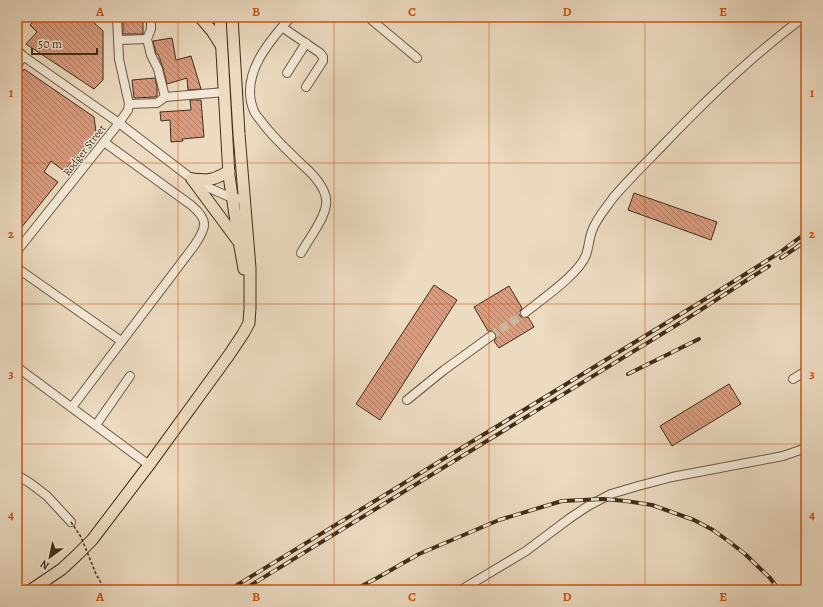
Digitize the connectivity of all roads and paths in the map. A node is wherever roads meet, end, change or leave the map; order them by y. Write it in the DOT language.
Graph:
graph roads {
  1 [pos="117,17"];
  2 [pos="151,17"];
  3 [pos="200,17"];
  4 [pos="220,17"];
  5 [pos="232,17"];
  6 [pos="291,17"];
  7 [pos="368,17"];
  8 [pos="804,17"];
  9 [pos="282,27"];
  10 [pos="147,39"];
  11 [pos="118,40"];
  12 [pos="306,43"];
  13 [pos="222,47"];
  14 [pos="20,53"];
  15 [pos="417,58"];
  16 [pos="17,66"];
  17 [pos="287,73"];
  18 [pos="306,87"];
  19 [pos="225,92"];
  20 [pos="165,97"];
  21 [pos="130,104"];
  22 [pos="119,123"];
  23 [pos="104,142"];
  24 [pos="229,171"];
  25 [pos="192,179"];
  26 [pos="232,198"];
  27 [pos="244,199"];
  28 [pos="239,242"];
  29 [pos="17,252"];
  30 [pos="300,253"];
  31 [pos="17,268"];
  32 [pos="250,290"];
  33 [pos="525,313"];
  34 [pos="491,336"];
  35 [pos="121,341"];
  36 [pos="17,366"];
  37 [pos="806,371"];
  38 [pos="130,376"];
  39 [pos="793,379"];
  40 [pos="407,400"];
  41 [pos="72,406"];
  42 [pos="96,425"];
  43 [pos="806,448"];
  44 [pos="149,464"];
  45 [pos="17,475"];
  46 [pos="71,522"];
  47 [pos="31,590"];
  48 [pos="105,590"];
  49 [pos="461,590"];
  1 -- 11 [label="street"];
  2 -- 10 [label="street"];
  3 -- 13 [label="main road"];
  4 -- 13 [label="main road"];
  5 -- 27 [label="main road"];
  6 -- 9 [label="street"];
  7 -- 15 [label="street"];
  8 -- 33 [label="street"];
  9 -- 12 [label="street"];
  9 -- 30 [label="street"];
  10 -- 11 [label="street"];
  10 -- 20 [label="street"];
  11 -- 21 [label="street"];
  12 -- 17 [label="street"];
  12 -- 18 [label="street"];
  13 -- 19 [label="main road"];
  14 -- 16 [label="street"];
  14 -- 22 [label="street, Rodger Street"];
  19 -- 20 [label="street"];
  19 -- 24 [label="main road"];
  20 -- 21 [label="street"];
  21 -- 22 [label="street"];
  22 -- 23 [label="street, Rodger Street"];
  22 -- 25 [label="street"];
  23 -- 29 [label="street, Rodger Street"];
  23 -- 35 [label="street"];
  24 -- 25 [label="main road"];
  24 -- 26 [label="main road"];
  25 -- 26 [label="street"];
  25 -- 28 [label="main road"];
  26 -- 27 [label="street"];
  26 -- 28 [label="main road"];
  27 -- 32 [label="main road"];
  28 -- 32 [label="main road"];
  31 -- 35 [label="street"];
  32 -- 44 [label="main road"];
  34 -- 40 [label="street"];
  35 -- 41 [label="street"];
  36 -- 41 [label="street"];
  37 -- 39 [label="street"];
  38 -- 42 [label="street"];
  41 -- 42 [label="street"];
  42 -- 44 [label="street"];
  43 -- 49 [label="street"];
  44 -- 47 [label="main road"];
  45 -- 46 [label="street"];
  46 -- 48 [label="path, bridge"];
}
